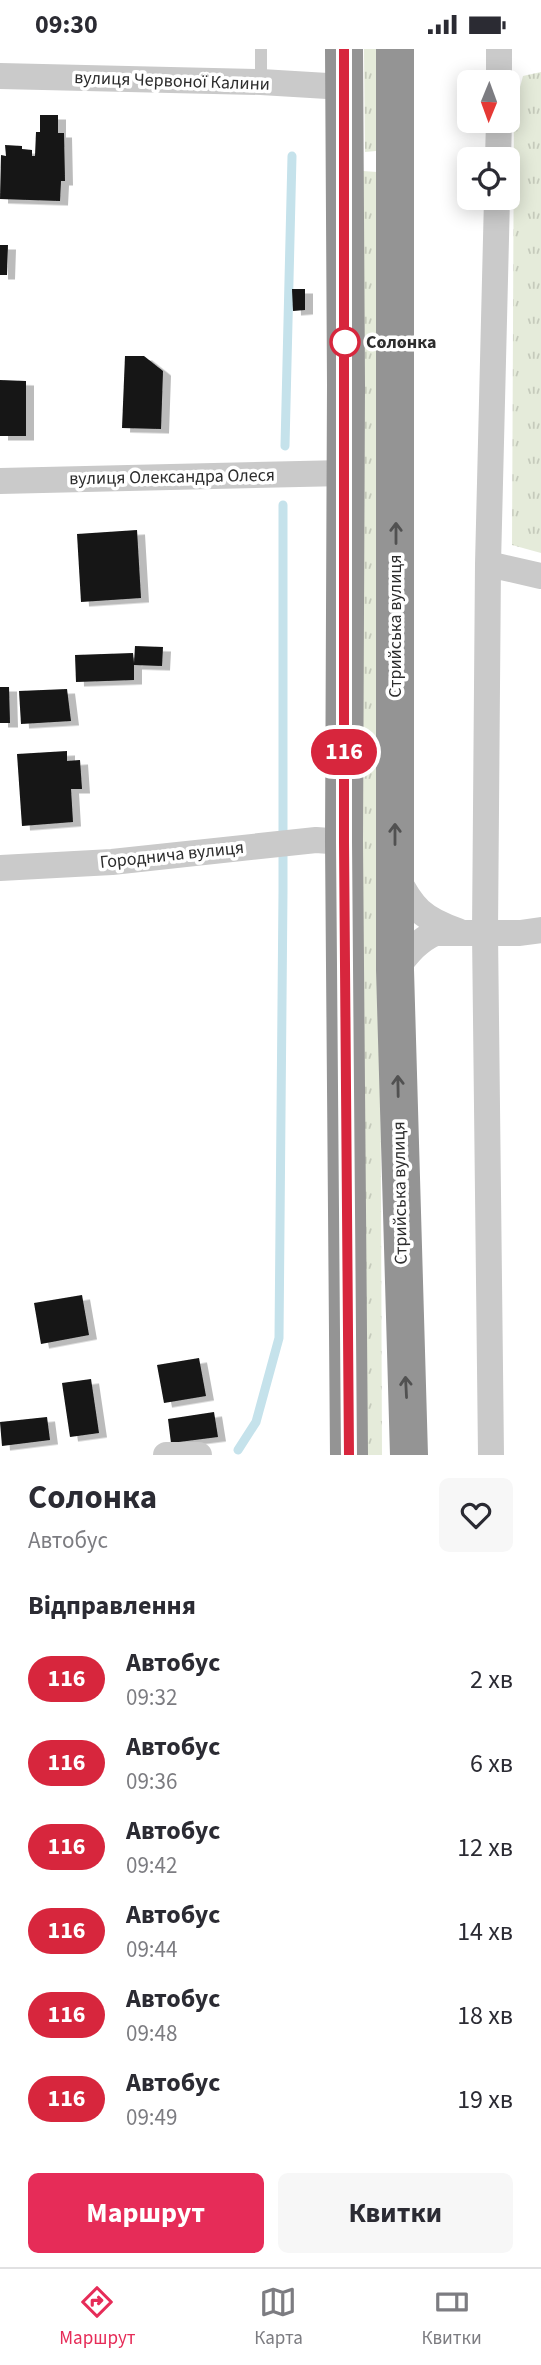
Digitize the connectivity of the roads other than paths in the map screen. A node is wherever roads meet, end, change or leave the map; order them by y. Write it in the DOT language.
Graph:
graph roads {
  1 [pos="261,49"];
  2 [pos="344,49"];
  3 [pos="395,49"];
  4 [pos="499,49"];
  5 [pos="499,70"];
  6 [pos="0,76"];
  7 [pos="261,82"];
  8 [pos="344,87"];
  9 [pos="497,210"];
  10 [pos="345,473"];
  11 [pos="0,481"];
  12 [pos="488,564"];
  13 [pos="541,576"];
  14 [pos="344,842"];
  15 [pos="0,868"];
  16 [pos="395,872"];
  17 [pos="541,930"];
  18 [pos="472,932"];
  19 [pos="395,970"];
  20 [pos="166,1455"];
  21 [pos="199,1455"];
  22 [pos="349,1455"];
  23 [pos="409,1455"];
  24 [pos="491,1455"];
  1 -- 7 [label="lane"];
  2 -- 8 [label="highway"];
  16 -- 3 [label="highway, Стрийська вулиця, one-way"];
  4 -- 5 [label="street"];
  6 -- 7 [label="street, вулиця Червоної Калини"];
  7 -- 8 [label="street, вулиця Червоної Калини"];
  8 -- 10 [label="highway"];
  9 -- 12 [label="street"];
  10 -- 11 [label="street, вулиця Олександра Олеся"];
  10 -- 14 [label="highway"];
  12 -- 13 [label="street"];
  12 -- 18 [label="street"];
  14 -- 15 [label="street, Городнича вулиця"];
  14 -- 22 [label="highway"];
  16 -- 18 [label="street"];
  16 -- 19 [label="highway, Стрийська вулиця"];
  17 -- 18 [label="street"];
  18 -- 19 [label="street"];
  18 -- 24 [label="street"];
  23 -- 19 [label="highway, Стрийська вулиця, one-way"];
  20 -- 21 [label="street"];
}
